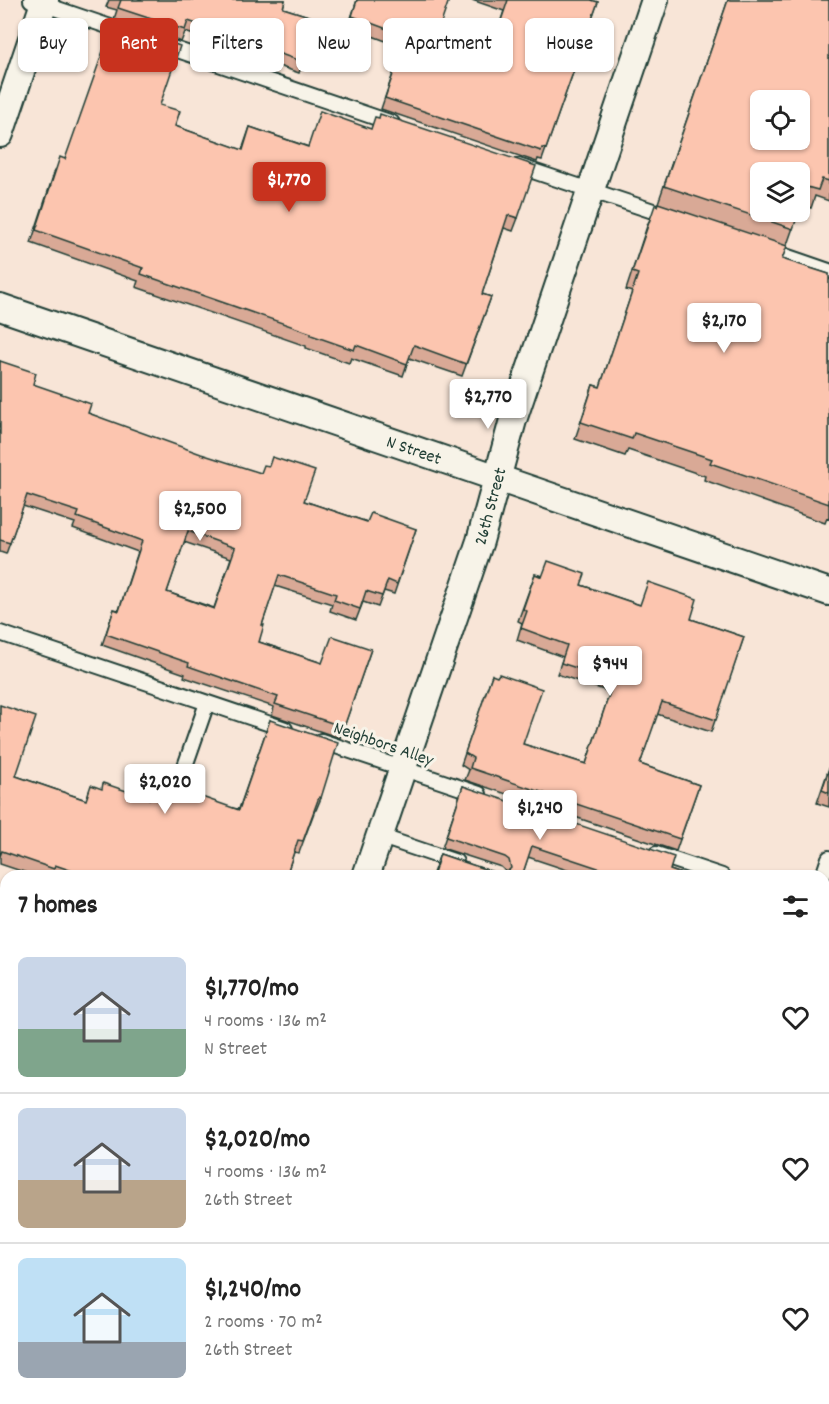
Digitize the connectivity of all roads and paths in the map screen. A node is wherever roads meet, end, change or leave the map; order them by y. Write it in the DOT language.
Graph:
graph roads {
  1 [pos="655,0"];
  2 [pos="40,2"];
  3 [pos="403,126"];
  4 [pos="0,134"];
  5 [pos="503,160"];
  6 [pos="591,191"];
  7 [pos="686,222"];
  8 [pos="752,245"];
  9 [pos="829,271"];
  10 [pos="0,307"];
  11 [pos="496,479"];
  12 [pos="829,592"];
  13 [pos="0,633"];
  14 [pos="207,703"];
  15 [pos="402,768"];
  16 [pos="176,792"];
  17 [pos="492,799"];
  18 [pos="379,836"];
  19 [pos="645,850"];
  20 [pos="466,865"];
  21 [pos="368,870"];
  22 [pos="704,870"];
  1 -- 6 [label="street, 26th Street"];
  2 -- 3 [label="lane"];
  2 -- 4 [label="street"];
  5 -- 6 [label="lane"];
  6 -- 7 [label="lane"];
  6 -- 11 [label="street, 26th Street"];
  8 -- 9 [label="lane"];
  10 -- 11 [label="street, N Street"];
  11 -- 12 [label="street, N Street"];
  11 -- 15 [label="street, 26th Street"];
  13 -- 14 [label="lane, Neighbors Alley"];
  14 -- 15 [label="lane, Neighbors Alley"];
  14 -- 16 [label="lane"];
  15 -- 17 [label="lane, Neighbors Alley"];
  15 -- 18 [label="street, 26th Street"];
  18 -- 20 [label="lane"];
  18 -- 21 [label="street, 26th Street"];
  19 -- 22 [label="lane"];
}
